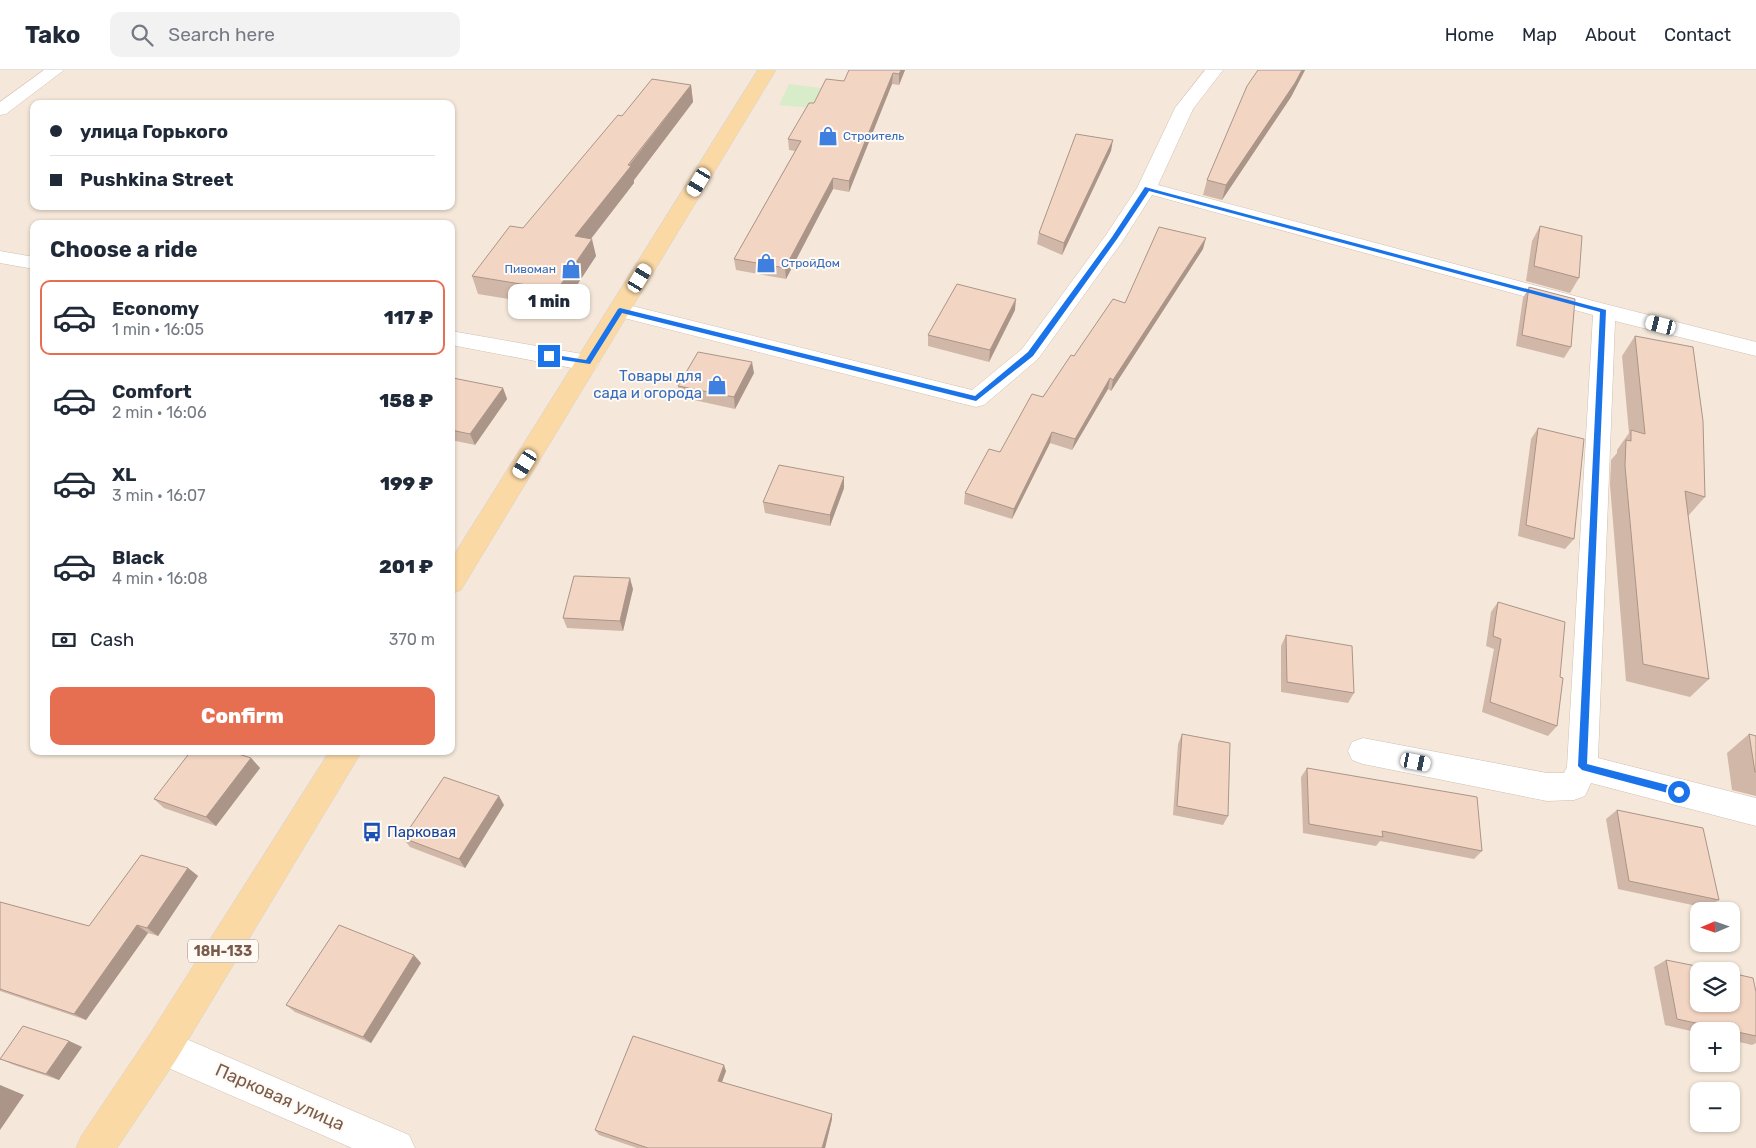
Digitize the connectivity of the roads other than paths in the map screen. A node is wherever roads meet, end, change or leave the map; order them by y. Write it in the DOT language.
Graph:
graph roads {
  1 [pos="55,70"];
  2 [pos="767,70"];
  3 [pos="1214,70"];
  4 [pos="0,110"];
  5 [pos="1147,188"];
  6 [pos="0,257"];
  7 [pos="30,262"];
  8 [pos="620,310"];
  9 [pos="1604,311"];
  10 [pos="455,339"];
  11 [pos="1756,349"];
  12 [pos="588,363"];
  13 [pos="455,577"];
  14 [pos="1363,751"];
  15 [pos="345,755"];
  16 [pos="1582,766"];
  17 [pos="1756,812"];
  18 [pos="163,1047"];
  19 [pos="95,1148"];
  20 [pos="396,1148"];
  1 -- 4 [label="street"];
  2 -- 8 [label="main road"];
  3 -- 5 [label="street"];
  5 -- 8 [label="street"];
  5 -- 9 [label="street"];
  6 -- 7 [label="street"];
  8 -- 12 [label="main road"];
  9 -- 11 [label="street"];
  9 -- 16 [label="street"];
  10 -- 12 [label="street"];
  12 -- 13 [label="main road"];
  14 -- 16 [label="street"];
  15 -- 18 [label="main road, 18Н-133"];
  16 -- 17 [label="street"];
  18 -- 19 [label="main road, 18Н-133"];
  18 -- 20 [label="street, Парковая улица"];
}
